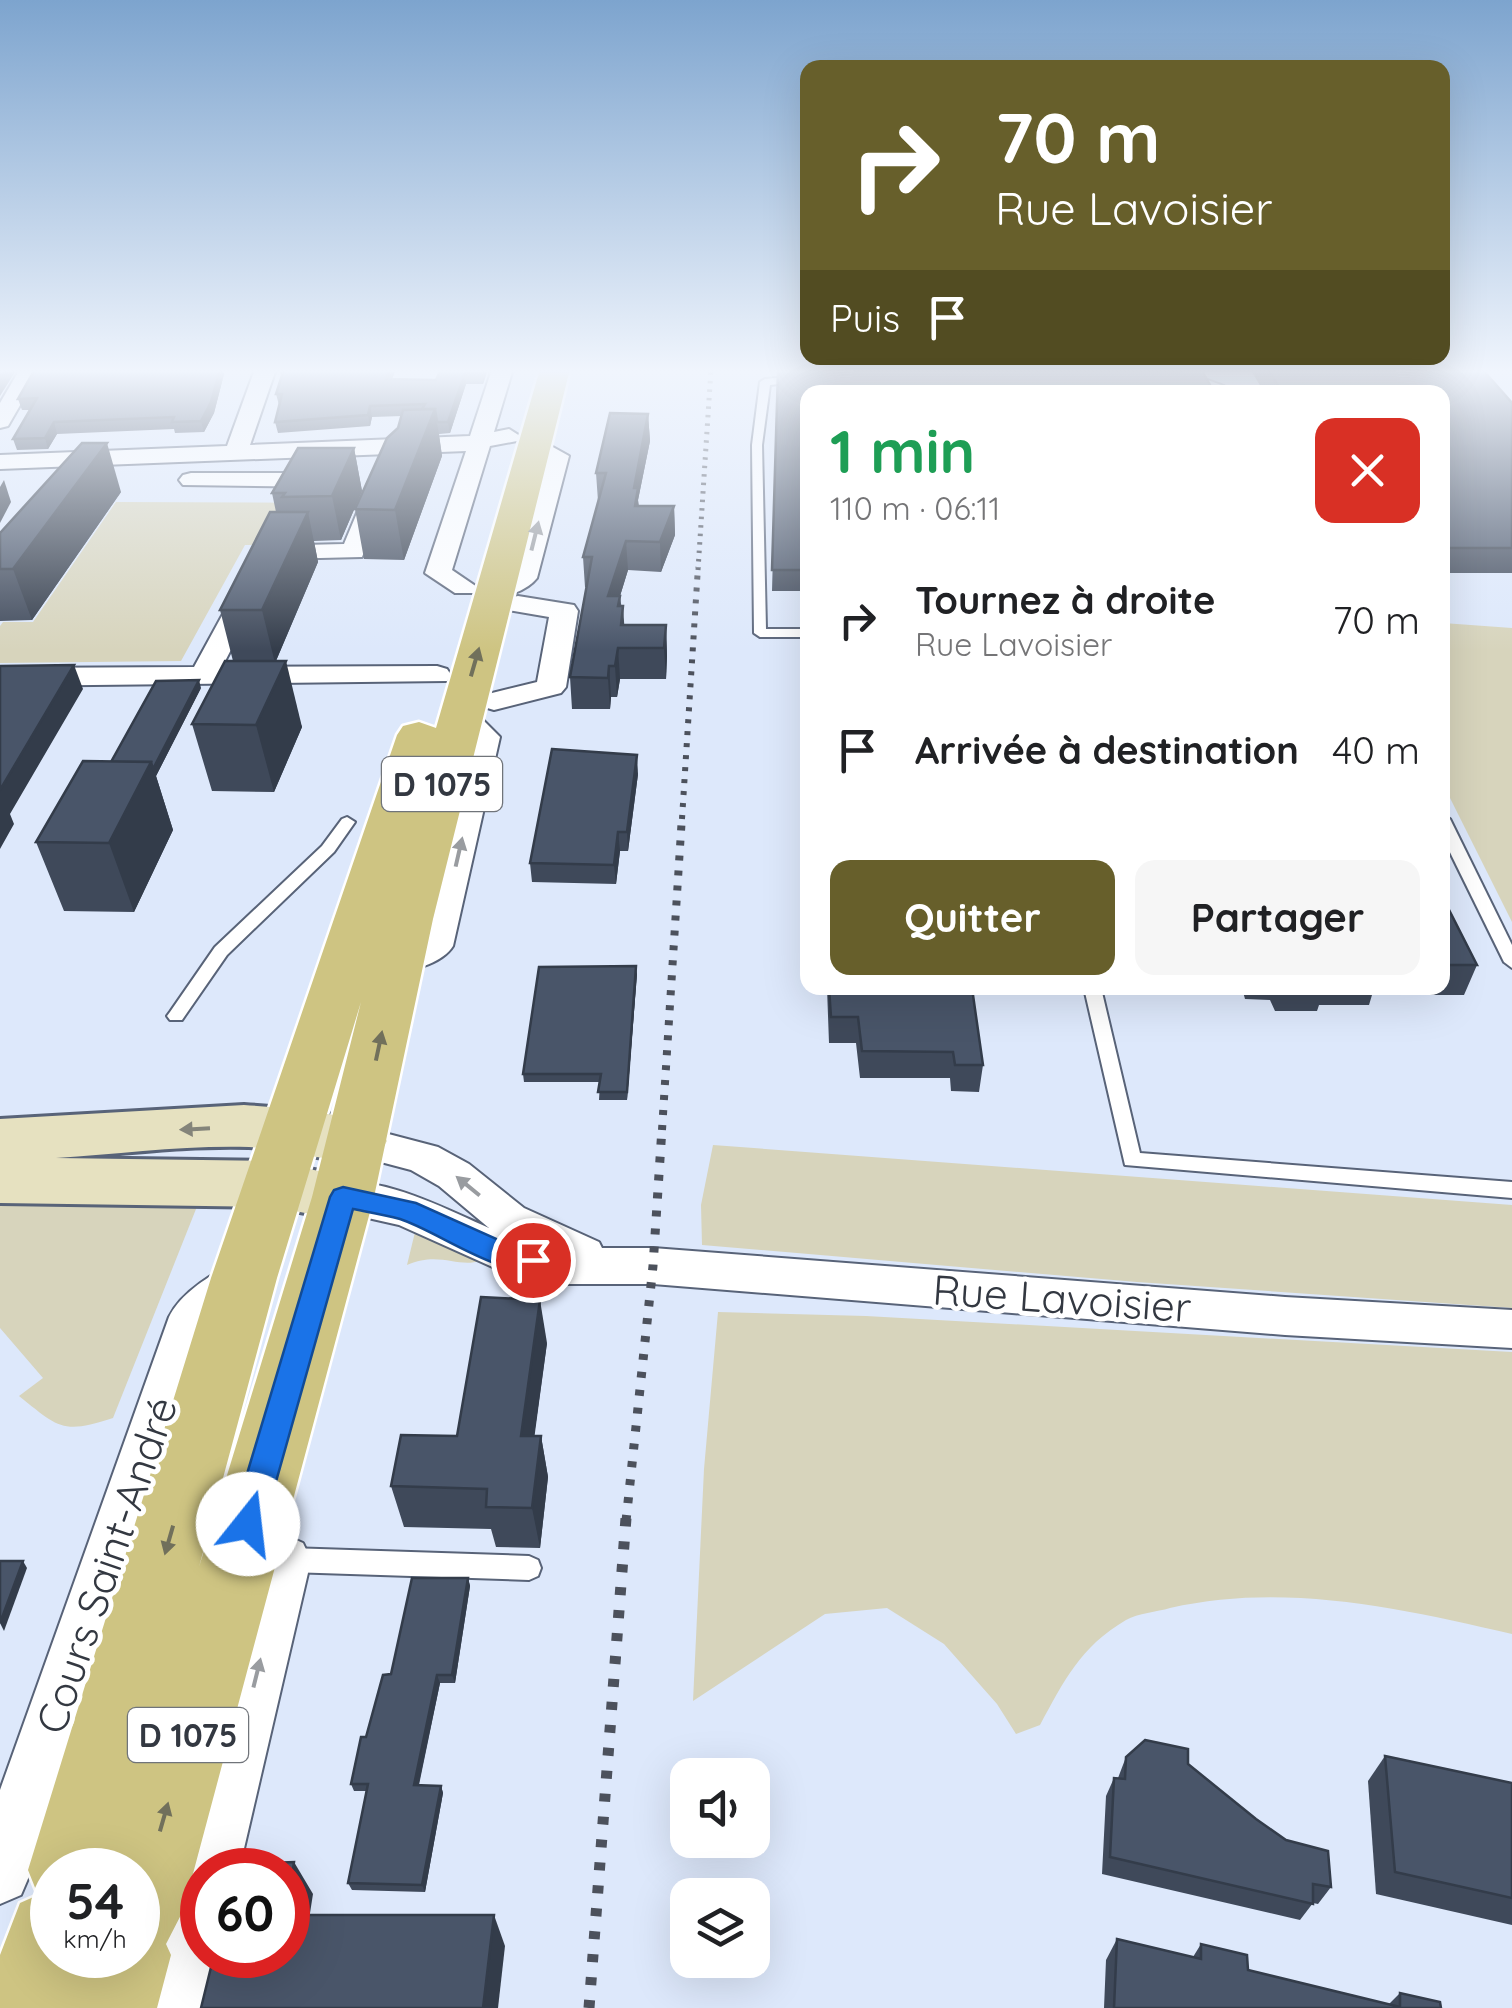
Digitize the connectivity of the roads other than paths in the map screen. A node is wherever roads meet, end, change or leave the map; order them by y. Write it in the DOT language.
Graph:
graph roads {
  1 [pos="104,463"];
  2 [pos="390,463"];
  3 [pos="517,463"];
  4 [pos="757,463"];
  5 [pos="383,480"];
  6 [pos="492,594"];
  7 [pos="800,633"];
  8 [pos="204,675"];
  9 [pos="0,677"];
  10 [pos="464,697"];
  11 [pos="363,822"];
  12 [pos="1450,835"];
  13 [pos="1512,962"];
  14 [pos="1094,995"];
  15 [pos="176,1016"];
  16 [pos="0,1140"];
  17 [pos="283,1156"];
  18 [pos="351,1169"];
  19 [pos="0,1180"];
  20 [pos="1512,1190"];
  21 [pos="613,1266"];
  22 [pos="244,1278"];
  23 [pos="1512,1329"];
  24 [pos="261,1559"];
  25 [pos="528,1568"];
  26 [pos="160,1848"];
  27 [pos="212,1848"];
  28 [pos="22,1852"];
  29 [pos="39,1978"];
  30 [pos="118,1978"];
  31 [pos="182,1978"];
  32 [pos="30,2008"];
  33 [pos="110,2008"];
  34 [pos="175,2008"];
  1 -- 5 [label="street"];
  2 -- 5 [label="street"];
  3 -- 6 [label="main road, Cours Saint-André / D 1075"];
  4 -- 7 [label="lane"];
  5 -- 8 [label="street"];
  6 -- 10 [label="main road, Cours Saint-André / D 1075"];
  6 -- 10 [label="street"];
  8 -- 9 [label="street"];
  8 -- 10 [label="street"];
  10 -- 11 [label="main road, Cours Saint-André / D 1075"];
  18 -- 10 [label="main road, Cours Saint-André / D 1075, one-way"];
  11 -- 15 [label="lane"];
  11 -- 17 [label="main road, Cours Saint-André / D 1075"];
  12 -- 13 [label="lane"];
  14 -- 20 [label="lane"];
  17 -- 16 [label="main road, one-way"];
  17 -- 18 [label="main road"];
  17 -- 19 [label="main road"];
  17 -- 22 [label="main road, Cours Saint-André / D 1075"];
  18 -- 21 [label="street, Rue Lavoisier"];
  21 -- 18 [label="street, Rue Lavoisier, one-way"];
  18 -- 24 [label="main road, Cours Saint-André / D 1075"];
  21 -- 23 [label="street, Rue Lavoisier"];
  22 -- 28 [label="street, Cours Saint-André"];
  22 -- 28 [label="main road, Cours Saint-André / D 1075, one-way"];
  24 -- 25 [label="lane"];
  26 -- 24 [label="main road, Cours Saint-André / D 1075, one-way"];
  27 -- 24 [label="street, Cours Saint-André, one-way"];
  29 -- 32 [label="main road"];
  30 -- 33 [label="main road"];
  31 -- 34 [label="street"];
}
